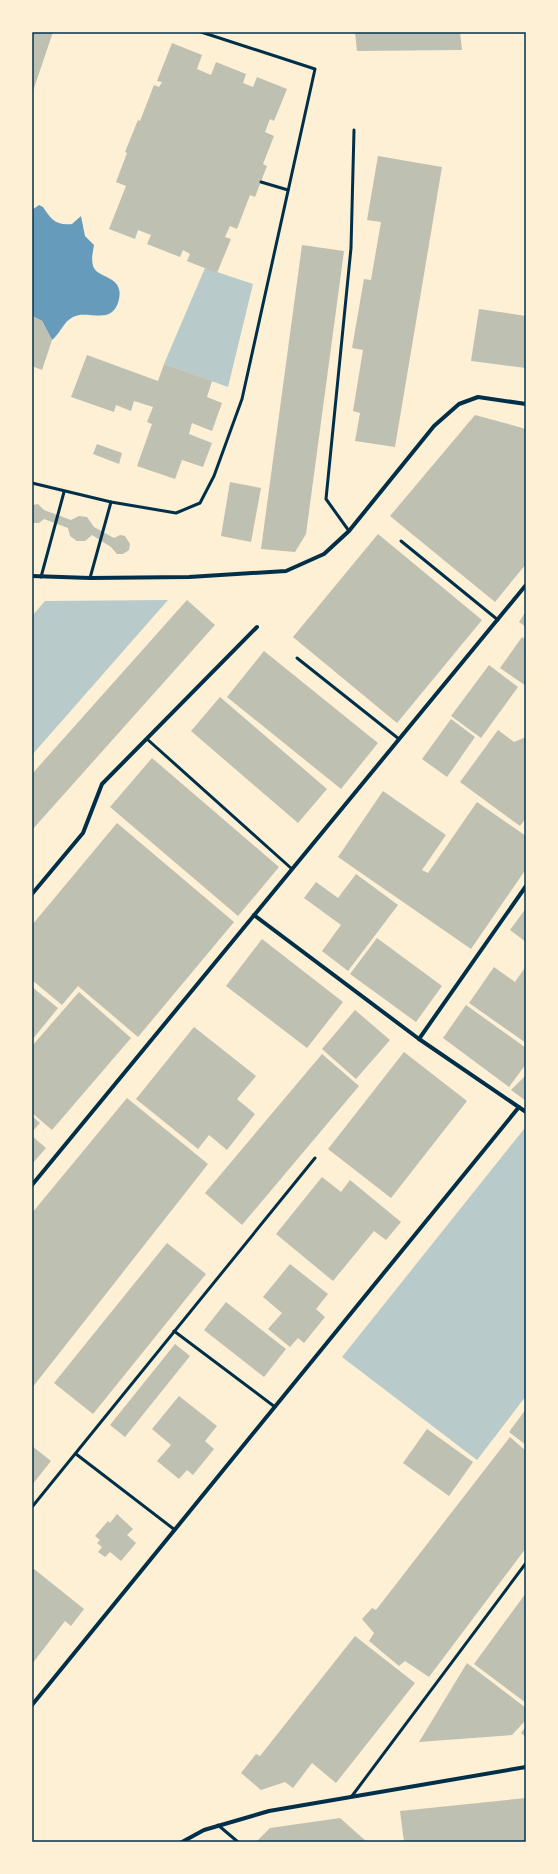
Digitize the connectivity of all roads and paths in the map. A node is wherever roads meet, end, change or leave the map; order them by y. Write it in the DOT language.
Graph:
graph roads {
  1 [pos="201,32"];
  2 [pos="354,130"];
  3 [pos="261,182"];
  4 [pos="288,190"];
  5 [pos="526,404"];
  6 [pos="32,483"];
  7 [pos="64,492"];
  8 [pos="111,502"];
  9 [pos="349,531"];
  10 [pos="401,541"];
  11 [pos="32,576"];
  12 [pos="41,577"];
  13 [pos="90,578"];
  14 [pos="526,585"];
  15 [pos="498,620"];
  16 [pos="257,627"];
  17 [pos="297,658"];
  18 [pos="147,739"];
  19 [pos="399,739"];
  20 [pos="292,869"];
  21 [pos="526,886"];
  22 [pos="32,894"];
  23 [pos="254,915"];
  24 [pos="419,1039"];
  25 [pos="519,1107"];
  26 [pos="526,1112"];
  27 [pos="315,1158"];
  28 [pos="32,1185"];
  29 [pos="174,1332"];
  30 [pos="275,1408"];
  31 [pos="76,1454"];
  32 [pos="32,1507"];
  33 [pos="175,1530"];
  34 [pos="526,1563"];
  35 [pos="32,1705"];
  36 [pos="526,1767"];
  37 [pos="352,1796"];
  38 [pos="218,1825"];
  39 [pos="182,1842"];
  40 [pos="238,1842"];
  1 -- 4 [label="lane"];
  2 -- 9 [label="lane"];
  3 -- 4 [label="lane"];
  4 -- 8 [label="lane"];
  5 -- 9 [label="street"];
  6 -- 7 [label="lane"];
  7 -- 8 [label="lane"];
  7 -- 12 [label="lane"];
  8 -- 13 [label="lane"];
  9 -- 13 [label="street"];
  10 -- 15 [label="lane"];
  11 -- 12 [label="street"];
  12 -- 13 [label="street"];
  14 -- 15 [label="street"];
  15 -- 19 [label="street"];
  16 -- 18 [label="street"];
  17 -- 19 [label="lane"];
  18 -- 20 [label="lane"];
  18 -- 22 [label="street"];
  19 -- 20 [label="street"];
  20 -- 23 [label="street"];
  21 -- 24 [label="street"];
  23 -- 24 [label="street"];
  23 -- 28 [label="street"];
  24 -- 25 [label="street"];
  25 -- 26 [label="street"];
  25 -- 30 [label="street"];
  27 -- 29 [label="lane"];
  29 -- 30 [label="lane"];
  29 -- 31 [label="lane"];
  30 -- 33 [label="street"];
  31 -- 32 [label="lane"];
  31 -- 33 [label="lane"];
  33 -- 35 [label="street"];
  34 -- 37 [label="lane"];
  36 -- 37 [label="street"];
  37 -- 38 [label="street"];
  38 -- 39 [label="street"];
  38 -- 40 [label="lane"];
}
